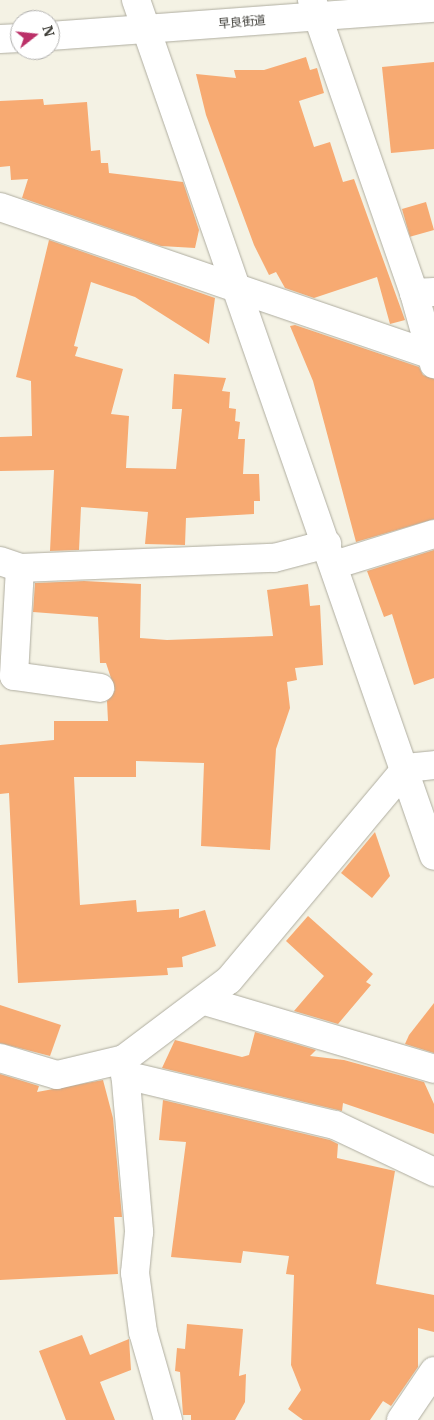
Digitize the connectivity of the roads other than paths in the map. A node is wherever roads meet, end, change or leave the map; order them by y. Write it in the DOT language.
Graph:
graph roads {
  1 [pos="136,0"];
  2 [pos="314,8"];
  3 [pos="434,8"];
  4 [pos="147,30"];
  5 [pos="60,35"];
  6 [pos="0,207"];
  7 [pos="237,288"];
  8 [pos="424,293"];
  9 [pos="433,359"];
  10 [pos="434,534"];
  11 [pos="331,555"];
  12 [pos="10,564"];
  13 [pos="7,677"];
  14 [pos="100,688"];
  15 [pos="434,764"];
  16 [pos="406,768"];
  17 [pos="434,856"];
  18 [pos="205,1001"];
  19 [pos="0,1058"];
  20 [pos="125,1067"];
  21 [pos="434,1069"];
  22 [pos="434,1172"];
  23 [pos="434,1371"];
  24 [pos="168,1420"];
  25 [pos="401,1420"];
  1 -- 4 [label="street"];
  2 -- 3 [label="street, 早良街道"];
  2 -- 4 [label="street, 早良街道"];
  2 -- 8 [label="street"];
  4 -- 5 [label="street, 早良街道"];
  4 -- 7 [label="street"];
  6 -- 7 [label="street"];
  7 -- 9 [label="street"];
  7 -- 11 [label="street"];
  8 -- 9 [label="street"];
  10 -- 11 [label="street"];
  11 -- 12 [label="street"];
  11 -- 16 [label="street"];
  12 -- 13 [label="street"];
  13 -- 14 [label="street"];
  15 -- 16 [label="street"];
  16 -- 17 [label="street"];
  16 -- 18 [label="street"];
  18 -- 20 [label="street"];
  18 -- 21 [label="street"];
  19 -- 20 [label="street"];
  20 -- 22 [label="street"];
  20 -- 24 [label="street"];
  23 -- 25 [label="street"];
}
